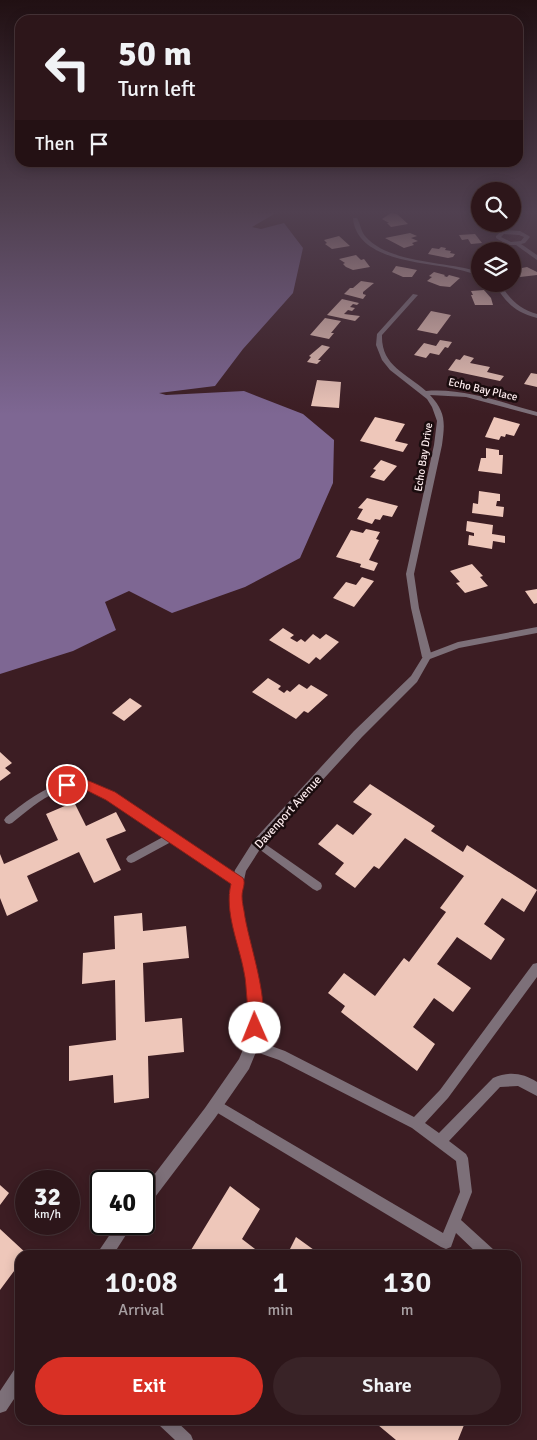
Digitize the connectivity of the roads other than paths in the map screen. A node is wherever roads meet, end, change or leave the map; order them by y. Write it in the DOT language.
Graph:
graph roads {
  1 [pos="503,292"];
  2 [pos="415,295"];
  3 [pos="537,316"];
  4 [pos="424,393"];
  5 [pos="537,414"];
  6 [pos="537,630"];
  7 [pos="427,657"];
  8 [pos="9,820"];
  9 [pos="171,836"];
  10 [pos="258,843"];
  11 [pos="131,858"];
  12 [pos="238,882"];
  13 [pos="317,886"];
  14 [pos="537,968"];
  15 [pos="252,1045"];
  16 [pos="537,1090"];
  17 [pos="215,1105"];
  18 [pos="416,1124"];
  19 [pos="440,1141"];
  20 [pos="155,1185"];
  21 [pos="454,1222"];
  22 [pos="118,1235"];
  23 [pos="108,1250"];
  24 [pos="484,1250"];
  25 [pos="15,1383"];
  26 [pos="0,1405"];
  27 [pos="170,1425"];
  28 [pos="186,1440"];
  1 -- 3 [label="street"];
  2 -- 4 [label="street, Echo Bay Drive"];
  4 -- 5 [label="street, Echo Bay Place"];
  4 -- 7 [label="street, Echo Bay Drive"];
  6 -- 7 [label="street"];
  7 -- 10 [label="street, Davenport Avenue"];
  8 -- 9 [label="lane"];
  9 -- 11 [label="lane"];
  9 -- 12 [label="lane"];
  10 -- 12 [label="street, Davenport Avenue"];
  10 -- 13 [label="lane"];
  12 -- 15 [label="street, Davenport Avenue"];
  14 -- 18 [label="lane"];
  15 -- 17 [label="street, Davenport Avenue"];
  15 -- 18 [label="lane"];
  16 -- 19 [label="lane"];
  17 -- 20 [label="street, Davenport Avenue"];
  17 -- 21 [label="lane"];
  18 -- 19 [label="lane"];
  19 -- 21 [label="lane"];
  21 -- 24 [label="lane"];
  22 -- 23 [label="street"];
  25 -- 26 [label="street"];
  27 -- 28 [label="lane"];
}
